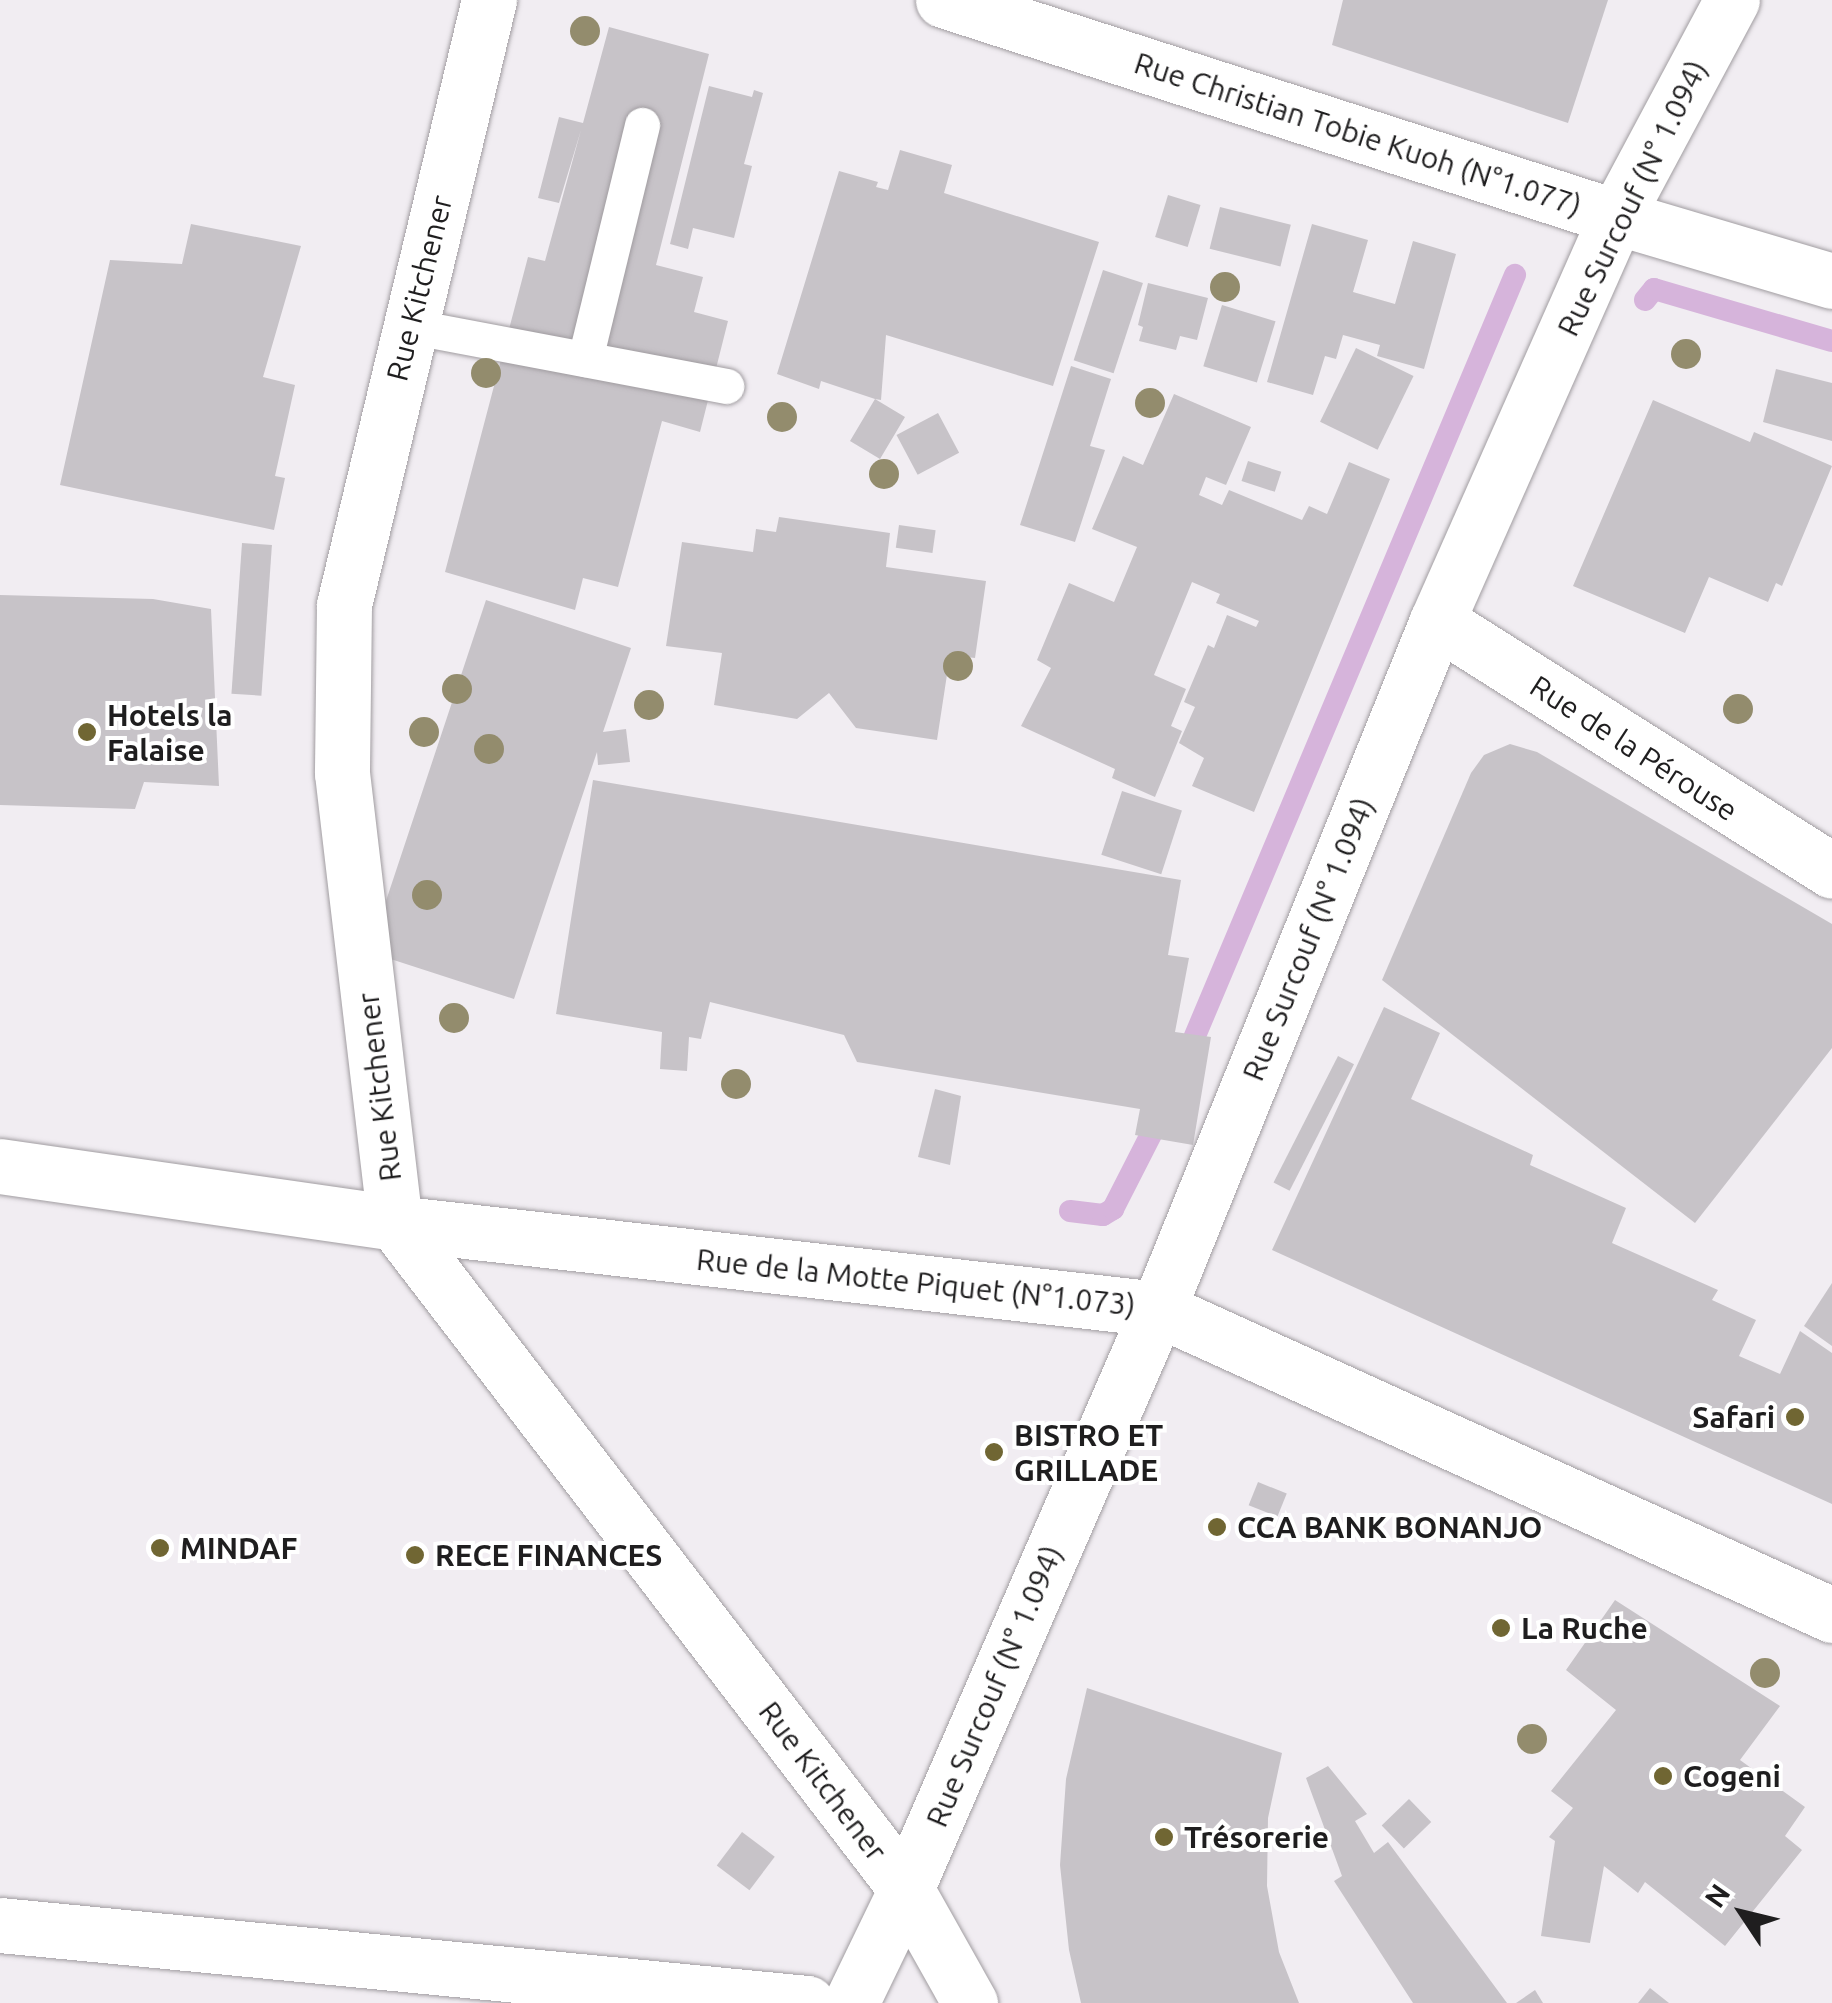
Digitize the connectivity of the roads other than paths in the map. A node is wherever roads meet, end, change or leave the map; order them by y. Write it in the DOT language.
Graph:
graph roads {
  1 [pos="489,0"];
  2 [pos="943,0"];
  3 [pos="1732,0"];
  4 [pos="642,126"];
  5 [pos="1616,217"];
  6 [pos="1832,282"];
  7 [pos="409,326"];
  8 [pos="585,359"];
  9 [pos="726,386"];
  10 [pos="1437,621"];
  11 [pos="1832,871"];
  12 [pos="0,1166"];
  13 [pos="394,1222"];
  14 [pos="1158,1309"];
  15 [pos="1832,1616"];
  16 [pos="906,1889"];
  17 [pos="0,1925"];
  18 [pos="807,2003"];
  19 [pos="851,2003"];
  20 [pos="970,2003"];
  1 -- 7 [label="street, Rue Kitchener"];
  2 -- 5 [label="street, Rue Christian Tobie Kuoh (N°1.077)"];
  3 -- 5 [label="street, Rue Surcouf (N° 1.094)"];
  4 -- 8 [label="lane"];
  5 -- 6 [label="street, Rue Christian Tobie Kuoh (N°1.077)"];
  5 -- 10 [label="street, Rue Surcouf (N° 1.094)"];
  7 -- 8 [label="lane"];
  7 -- 13 [label="street, Rue Kitchener"];
  8 -- 9 [label="lane"];
  10 -- 11 [label="street, Rue de la Pérouse"];
  10 -- 14 [label="street, Rue Surcouf (N° 1.094)"];
  12 -- 13 [label="street, Rue de la Motte Piquet (N°1.073)"];
  13 -- 14 [label="street, Rue de la Motte Piquet (N°1.073)"];
  13 -- 16 [label="street, Rue Kitchener"];
  14 -- 15 [label="street, Rue de la Motte Piquet (N°1.073)"];
  14 -- 16 [label="street, Rue Surcouf (N° 1.094)"];
  16 -- 19 [label="street, Rue Surcouf (N° 1.094)"];
  16 -- 20 [label="street, Rue Kitchener"];
  17 -- 18 [label="street"];
}
